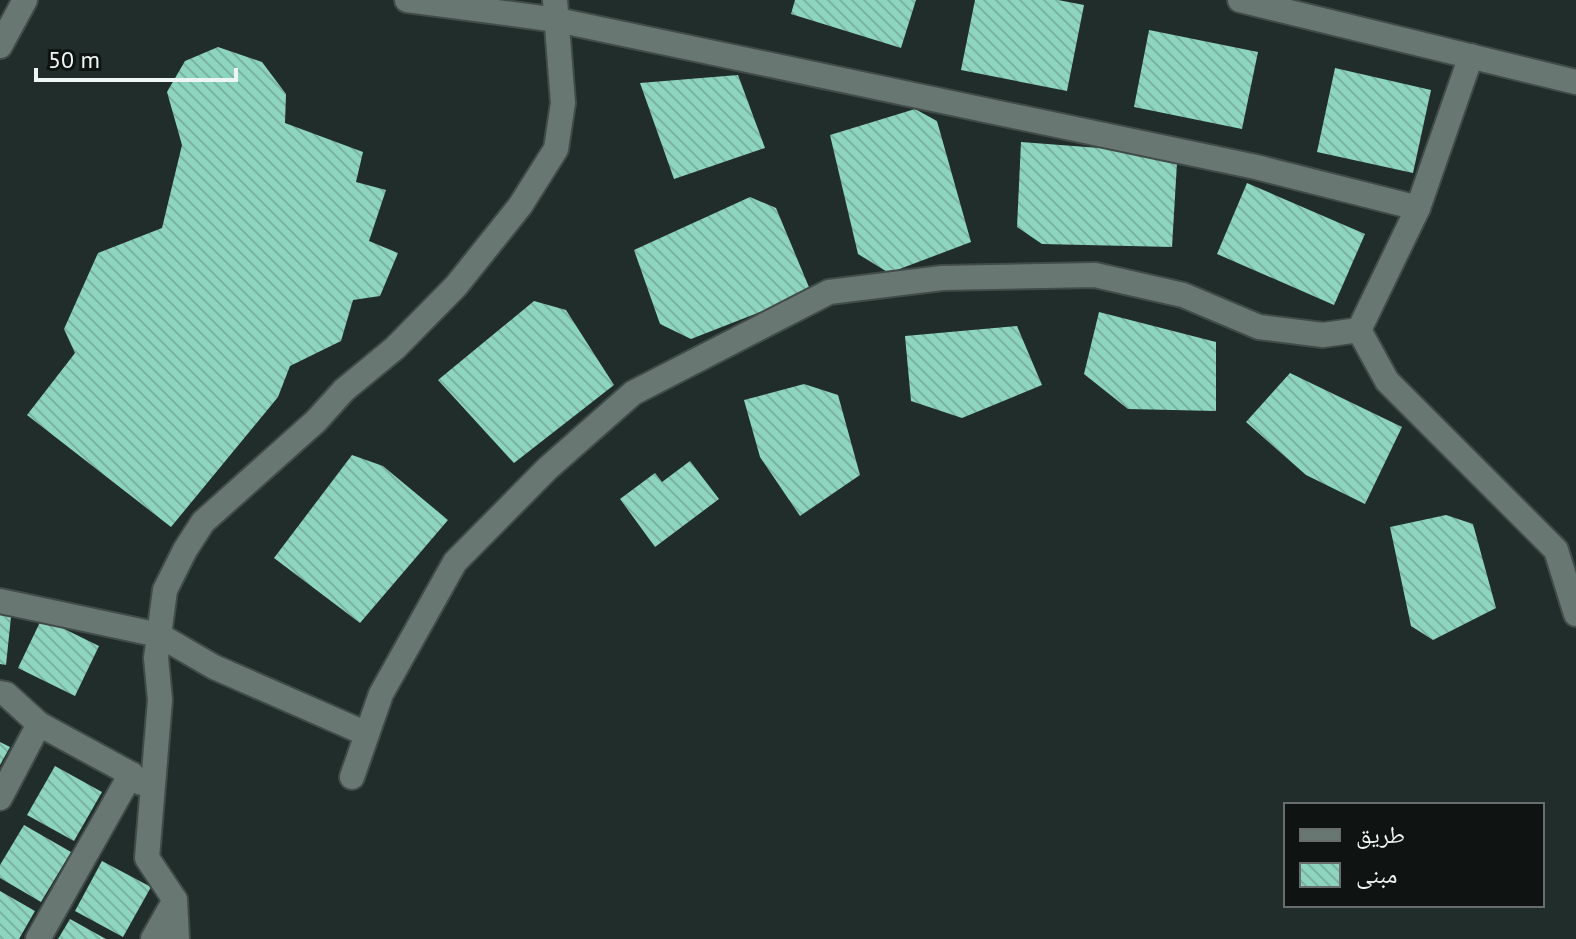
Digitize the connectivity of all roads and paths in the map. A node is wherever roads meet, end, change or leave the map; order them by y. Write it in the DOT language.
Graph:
graph roads {
  1 [pos="25,0"];
  2 [pos="407,0"];
  3 [pos="1240,0"];
  4 [pos="556,10"];
  5 [pos="0,46"];
  6 [pos="1471,56"];
  7 [pos="1576,82"];
  8 [pos="1418,208"];
  9 [pos="1359,330"];
  10 [pos="0,601"];
  11 [pos="1576,614"];
  12 [pos="159,635"];
  13 [pos="0,693"];
  14 [pos="39,724"];
  15 [pos="367,734"];
  16 [pos="131,774"];
  17 [pos="352,777"];
  18 [pos="152,792"];
  19 [pos="0,798"];
  20 [pos="175,900"];
  21 [pos="38,939"];
  22 [pos="153,939"];
  23 [pos="177,939"];
  1 -- 5 [label="street"];
  2 -- 4 [label="street"];
  3 -- 6 [label="street"];
  4 -- 8 [label="street"];
  4 -- 12 [label="street"];
  6 -- 7 [label="street"];
  6 -- 8 [label="street"];
  8 -- 9 [label="street"];
  9 -- 11 [label="street"];
  9 -- 15 [label="street"];
  10 -- 12 [label="street"];
  12 -- 15 [label="street"];
  12 -- 18 [label="street"];
  13 -- 14 [label="street"];
  14 -- 16 [label="street"];
  14 -- 19 [label="street"];
  15 -- 17 [label="street"];
  16 -- 18 [label="street"];
  16 -- 21 [label="street"];
  18 -- 20 [label="street"];
  20 -- 22 [label="street"];
  20 -- 23 [label="street"];
}
